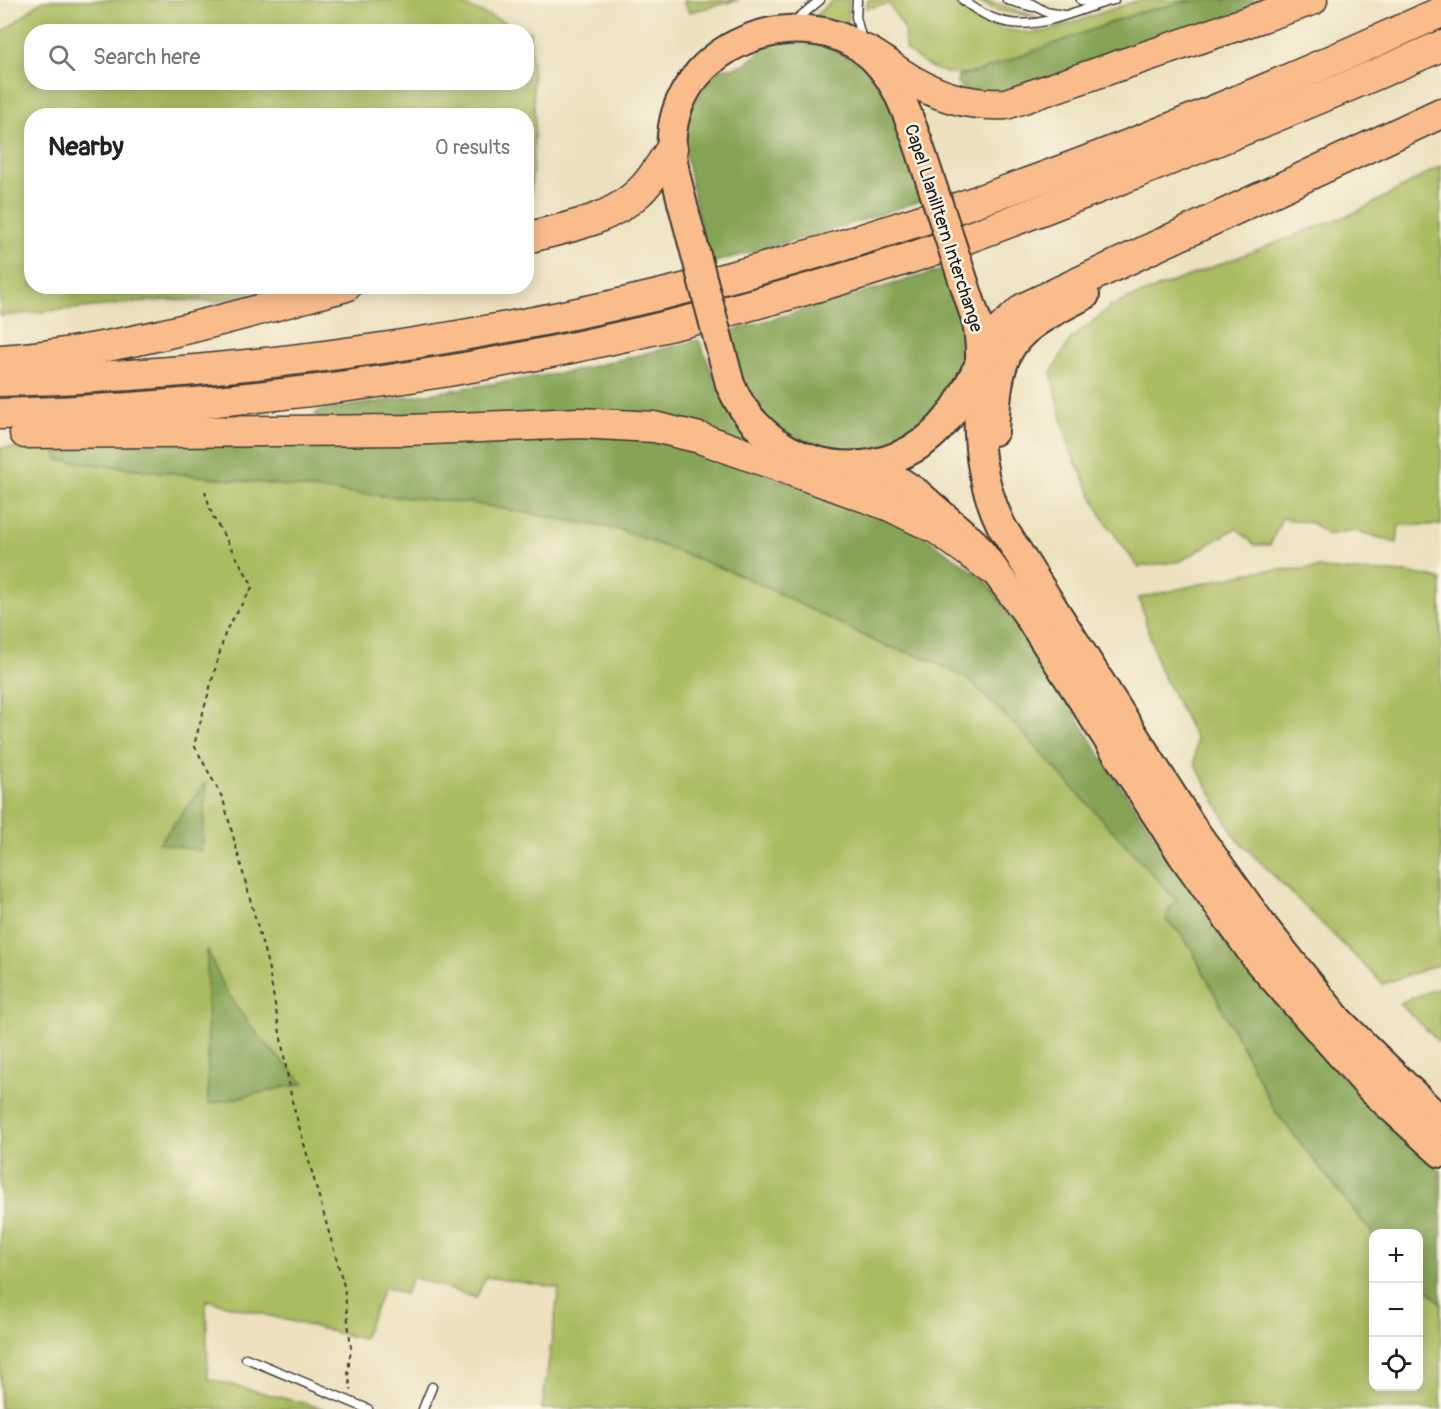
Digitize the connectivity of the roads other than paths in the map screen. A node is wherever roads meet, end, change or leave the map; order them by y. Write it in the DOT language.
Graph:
graph roads {
  1 [pos="820,0"];
  2 [pos="857,0"];
  3 [pos="963,0"];
  4 [pos="1008,0"];
  5 [pos="1025,0"];
  6 [pos="1081,0"];
  7 [pos="1312,0"];
  8 [pos="1107,2"];
  9 [pos="1033,7"];
  10 [pos="1441,12"];
  11 [pos="1066,16"];
  12 [pos="783,29"];
  13 [pos="1441,46"];
  14 [pos="865,51"];
  15 [pos="1441,113"];
  16 [pos="672,148"];
  17 [pos="1350,156"];
  18 [pos="534,236"];
  19 [pos="316,294"];
  20 [pos="0,360"];
  21 [pos="980,363"];
  22 [pos="0,381"];
  23 [pos="0,414"];
  24 [pos="0,433"];
  25 [pos="700,438"];
  26 [pos="813,460"];
  27 [pos="856,465"];
  28 [pos="992,568"];
  29 [pos="1194,830"];
  30 [pos="1441,1121"];
  31 [pos="1441,1153"];
  32 [pos="246,1358"];
  33 [pos="432,1387"];
  34 [pos="368,1409"];
  35 [pos="423,1409"];
  1 -- 12 [label="lane"];
  2 -- 14 [label="lane"];
  3 -- 11 [label="lane"];
  4 -- 9 [label="lane"];
  5 -- 9 [label="lane"];
  6 -- 8 [label="lane"];
  7 -- 14 [label="highway"];
  8 -- 11 [label="lane"];
  9 -- 11 [label="lane"];
  10 -- 22 [label="highway"];
  12 -- 14 [label="highway, Capel Llanilltern Interchange"];
  12 -- 16 [label="highway, Capel Llanilltern Interchange"];
  13 -- 23 [label="highway"];
  14 -- 21 [label="highway, Capel Llanilltern Interchange, bridge"];
  15 -- 17 [label="highway"];
  16 -- 18 [label="highway"];
  16 -- 26 [label="highway, Capel Llanilltern Interchange, bridge"];
  17 -- 21 [label="highway"];
  17 -- 29 [label="highway"];
  19 -- 20 [label="highway"];
  21 -- 27 [label="highway, Capel Llanilltern Interchange"];
  21 -- 29 [label="highway"];
  24 -- 25 [label="highway"];
  25 -- 26 [label="highway"];
  25 -- 28 [label="highway"];
  26 -- 27 [label="highway, Capel Llanilltern Interchange"];
  27 -- 28 [label="highway"];
  28 -- 31 [label="highway"];
  29 -- 30 [label="highway"];
  32 -- 34 [label="lane"];
  33 -- 35 [label="lane"];
}
